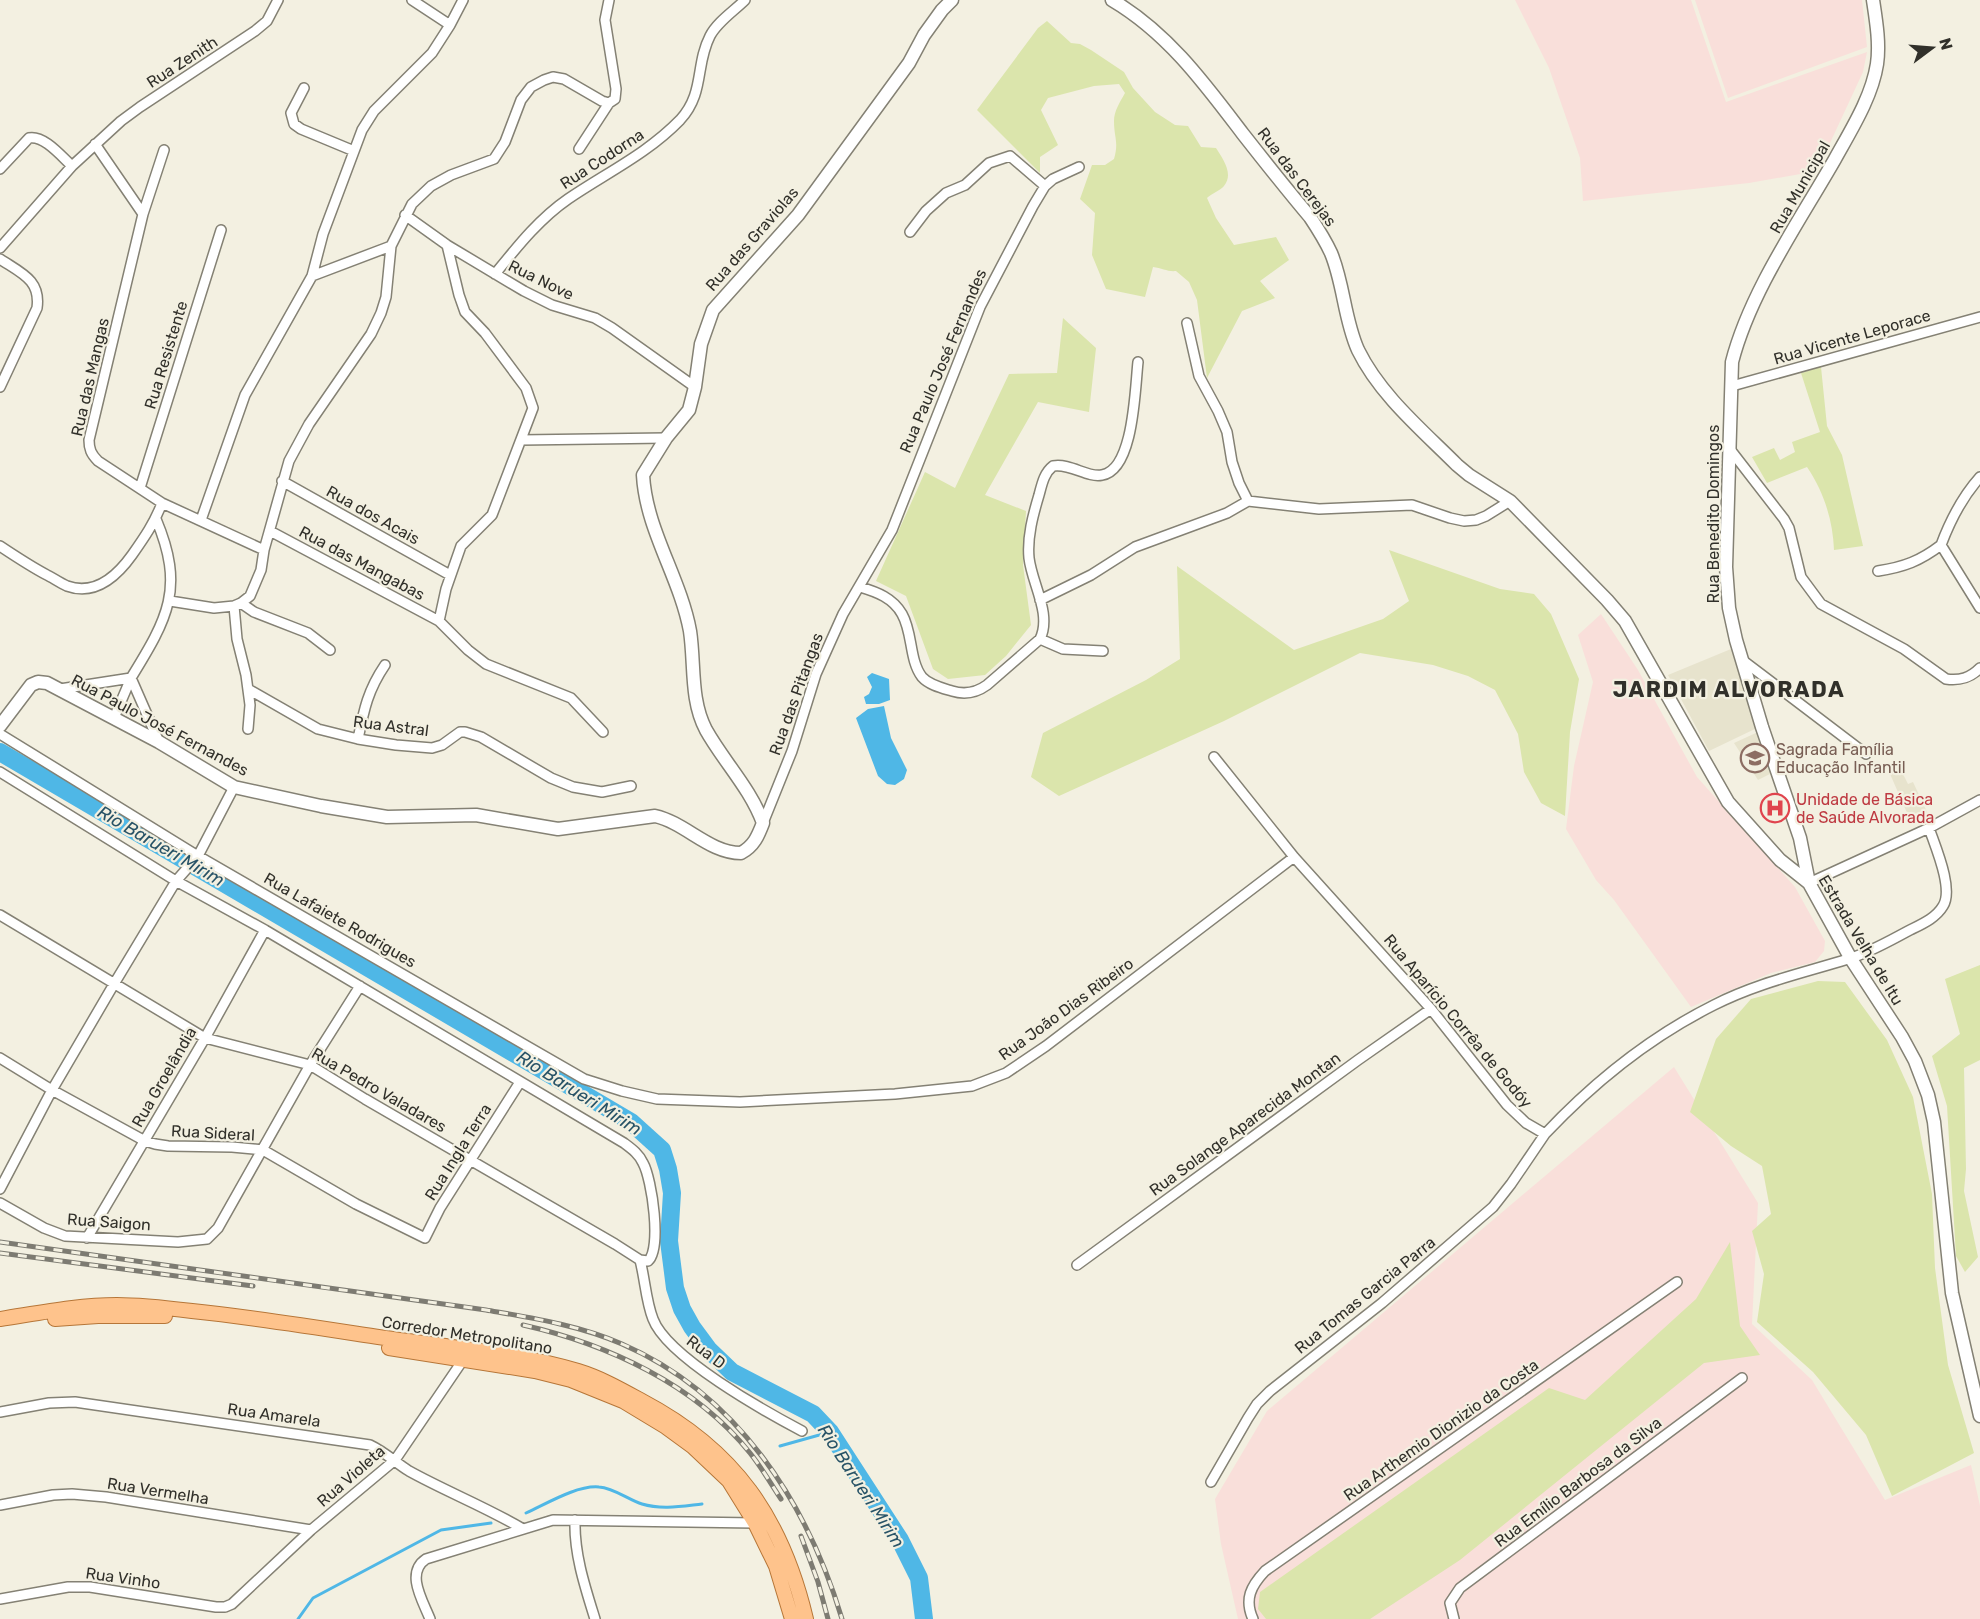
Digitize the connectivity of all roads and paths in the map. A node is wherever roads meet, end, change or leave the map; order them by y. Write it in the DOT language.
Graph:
graph roads {
  1 [pos="278,0"];
  2 [pos="412,0"];
  3 [pos="463,0"];
  4 [pos="609,0"];
  5 [pos="745,0"];
  6 [pos="952,0"];
  7 [pos="1112,0"];
  8 [pos="1873,0"];
  9 [pos="450,25"];
  10 [pos="304,88"];
  11 [pos="609,103"];
  12 [pos="95,144"];
  13 [pos="579,149"];
  14 [pos="164,150"];
  15 [pos="354,151"];
  16 [pos="72,165"];
  17 [pos="1079,167"];
  18 [pos="0,169"];
  19 [pos="1045,186"];
  20 [pos="143,214"];
  21 [pos="405,215"];
  22 [pos="221,230"];
  23 [pos="910,232"];
  24 [pos="447,245"];
  25 [pos="391,246"];
  26 [pos="0,248"];
  27 [pos="0,260"];
  28 [pos="495,274"];
  29 [pos="312,276"];
  30 [pos="1980,317"];
  31 [pos="1187,323"];
  32 [pos="1138,362"];
  33 [pos="1732,386"];
  34 [pos="0,387"];
  35 [pos="695,387"];
  36 [pos="666,438"];
  37 [pos="521,440"];
  38 [pos="1730,448"];
  39 [pos="1980,477"];
  40 [pos="282,481"];
  41 [pos="140,488"];
  42 [pos="1248,501"];
  43 [pos="1510,501"];
  44 [pos="162,503"];
  45 [pos="156,519"];
  46 [pos="201,520"];
  47 [pos="270,531"];
  48 [pos="1941,545"];
  49 [pos="0,546"];
  50 [pos="264,550"];
  51 [pos="1878,571"];
  52 [pos="450,575"];
  53 [pos="860,586"];
  54 [pos="1040,600"];
  55 [pos="170,601"];
  56 [pos="237,604"];
  57 [pos="1980,608"];
  58 [pos="439,621"];
  59 [pos="1040,639"];
  60 [pos="330,650"];
  61 [pos="1103,651"];
  62 [pos="1741,659"];
  63 [pos="385,665"];
  64 [pos="1980,668"];
  65 [pos="131,678"];
  66 [pos="60,689"];
  67 [pos="248,689"];
  68 [pos="114,718"];
  69 [pos="0,726"];
  70 [pos="248,729"];
  71 [pos="603,732"];
  72 [pos="0,734"];
  73 [pos="358,739"];
  74 [pos="159,742"];
  75 [pos="1866,754"];
  76 [pos="1214,757"];
  77 [pos="0,772"];
  78 [pos="631,786"];
  79 [pos="234,788"];
  80 [pos="1980,800"];
  81 [pos="763,823"];
  82 [pos="1929,828"];
  83 [pos="1293,857"];
  84 [pos="196,859"];
  85 [pos="179,878"];
  86 [pos="1809,883"];
  87 [pos="0,915"];
  88 [pos="265,930"];
  89 [pos="1851,959"];
  90 [pos="114,984"];
  91 [pos="360,986"];
  92 [pos="1431,1009"];
  93 [pos="205,1038"];
  94 [pos="0,1058"];
  95 [pos="310,1065"];
  96 [pos="520,1082"];
  97 [pos="52,1090"];
  98 [pos="678,1099"];
  99 [pos="1545,1134"];
  100 [pos="145,1141"];
  101 [pos="263,1150"];
  102 [pos="470,1160"];
  103 [pos="0,1188"];
  104 [pos="0,1203"];
  105 [pos="87,1238"];
  106 [pos="425,1239"];
  107 [pos="640,1260"];
  108 [pos="1077,1265"];
  109 [pos="1677,1282"];
  110 [pos="0,1319"];
  111 [pos="0,1328"];
  112 [pos="464,1360"];
  113 [pos="1742,1378"];
  114 [pos="0,1413"];
  115 [pos="1980,1416"];
  116 [pos="802,1431"];
  117 [pos="395,1460"];
  118 [pos="1211,1482"];
  119 [pos="0,1505"];
  120 [pos="575,1520"];
  121 [pos="755,1523"];
  122 [pos="523,1529"];
  123 [pos="311,1530"];
  124 [pos="798,1588"];
  125 [pos="240,1598"];
  126 [pos="0,1599"];
  127 [pos="430,1619"];
  128 [pos="595,1619"];
  129 [pos="792,1619"];
  130 [pos="806,1619"];
  131 [pos="1253,1619"];
  132 [pos="1454,1619"];
  1 -- 12 [label="street, Rua Zenith"];
  2 -- 9 [label="street"];
  3 -- 9 [label="street"];
  4 -- 11 [label="street"];
  5 -- 28 [label="street, Rua Codorna"];
  6 -- 35 [label="main road, Rua das Graviolas"];
  7 -- 43 [label="main road, Rua das Cerejas"];
  8 -- 33 [label="main road, Rua Municipal"];
  9 -- 15 [label="street"];
  10 -- 15 [label="street"];
  11 -- 13 [label="street"];
  11 -- 21 [label="street"];
  12 -- 16 [label="street, Rua Zenith"];
  12 -- 20 [label="street"];
  14 -- 20 [label="street, Rua das Mangas"];
  15 -- 29 [label="street"];
  16 -- 18 [label="street"];
  16 -- 26 [label="street, Rua Zenith"];
  17 -- 19 [label="street, Rua Paulo José Fernandes"];
  19 -- 23 [label="street"];
  19 -- 53 [label="street, Rua Paulo José Fernandes"];
  20 -- 41 [label="street, Rua das Mangas"];
  21 -- 24 [label="street, Rua Nove"];
  21 -- 25 [label="street"];
  22 -- 41 [label="street, Rua Resistente"];
  24 -- 28 [label="street, Rua Nove"];
  24 -- 37 [label="street, Rua das Mangabas"];
  25 -- 29 [label="street"];
  25 -- 40 [label="street"];
  27 -- 34 [label="street"];
  28 -- 35 [label="street, Rua Nove"];
  29 -- 46 [label="street"];
  30 -- 33 [label="street, Rua Vicente Leporace"];
  31 -- 42 [label="street"];
  32 -- 54 [label="street"];
  33 -- 38 [label="main road, Rua Benedito Domingos"];
  35 -- 36 [label="main road, Rua das Graviolas"];
  36 -- 37 [label="street"];
  36 -- 81 [label="main road, Rua das Graviolas"];
  37 -- 52 [label="street, Rua das Mangabas"];
  38 -- 62 [label="main road, Rua Benedito Domingos"];
  38 -- 64 [label="street"];
  39 -- 48 [label="street"];
  40 -- 47 [label="street"];
  40 -- 52 [label="street, Rua dos Acais"];
  41 -- 44 [label="street, Rua das Mangas"];
  42 -- 43 [label="street"];
  42 -- 54 [label="street"];
  43 -- 86 [label="main road, Estrada Velha de Itu"];
  44 -- 45 [label="street"];
  44 -- 46 [label="street, Rua das Mangas"];
  45 -- 49 [label="street"];
  45 -- 55 [label="street"];
  46 -- 50 [label="street, Rua das Mangas"];
  47 -- 50 [label="street"];
  47 -- 58 [label="street, Rua das Mangabas"];
  48 -- 51 [label="street"];
  48 -- 57 [label="street"];
  50 -- 56 [label="street"];
  52 -- 58 [label="street, Rua das Mangabas"];
  53 -- 59 [label="street"];
  53 -- 81 [label="street, Rua das Pitangas"];
  54 -- 59 [label="street"];
  55 -- 56 [label="street"];
  55 -- 65 [label="street"];
  56 -- 60 [label="street"];
  56 -- 67 [label="street"];
  58 -- 71 [label="street, Rua das Mangabas"];
  59 -- 61 [label="street"];
  62 -- 75 [label="street"];
  62 -- 86 [label="main road, Rua Benedito Domingos"];
  63 -- 73 [label="street"];
  65 -- 66 [label="street"];
  65 -- 68 [label="street"];
  65 -- 74 [label="street"];
  66 -- 68 [label="main road, Rua Paulo José Fernandes"];
  66 -- 69 [label="main road, Rua Paulo José Fernandes"];
  67 -- 70 [label="street"];
  67 -- 73 [label="street, Rua Astral"];
  68 -- 74 [label="main road, Rua Paulo José Fernandes"];
  72 -- 84 [label="street, Rua Lafaiete Rodrigues"];
  73 -- 78 [label="street, Rua Astral"];
  74 -- 79 [label="main road, Rua Paulo José Fernandes"];
  76 -- 83 [label="street, Rua Aparício Corrêa de Godóy"];
  77 -- 85 [label="street"];
  79 -- 81 [label="main road, Rua Paulo José Fernandes"];
  79 -- 84 [label="street"];
  80 -- 82 [label="street"];
  82 -- 86 [label="street"];
  82 -- 89 [label="street"];
  83 -- 92 [label="street, Rua Aparício Corrêa de Godóy"];
  83 -- 98 [label="street, Rua João Dias Ribeiro"];
  84 -- 85 [label="street"];
  84 -- 98 [label="street, Rua Lafaiete Rodrigues"];
  85 -- 88 [label="street"];
  85 -- 90 [label="street"];
  86 -- 89 [label="main road, Estrada Velha de Itu"];
  87 -- 90 [label="street, Rua Pedro Valadares"];
  88 -- 91 [label="street"];
  88 -- 93 [label="street, Rua Groelândia"];
  89 -- 99 [label="street"];
  89 -- 115 [label="main road, Estrada Velha de Itu"];
  90 -- 93 [label="street, Rua Pedro Valadares"];
  90 -- 97 [label="street"];
  91 -- 95 [label="street"];
  91 -- 96 [label="street"];
  92 -- 99 [label="street, Rua Aparício Corrêa de Godóy"];
  92 -- 108 [label="street, Rua Solange Aparecida Montan"];
  93 -- 95 [label="street, Rua Pedro Valadares"];
  93 -- 100 [label="street, Rua Groelândia"];
  94 -- 97 [label="street, Rua Sideral"];
  95 -- 101 [label="street"];
  95 -- 102 [label="street, Rua Pedro Valadares"];
  96 -- 102 [label="street, Rua Ingla Terra"];
  96 -- 107 [label="street"];
  97 -- 100 [label="street, Rua Sideral"];
  97 -- 103 [label="street"];
  99 -- 118 [label="street, Rua Tomas Garcia Parra"];
  100 -- 101 [label="street, Rua Sideral"];
  100 -- 105 [label="street, Rua Groelândia"];
  101 -- 105 [label="street, Rua Saigon"];
  101 -- 106 [label="street, Rua Sideral"];
  102 -- 106 [label="street, Rua Ingla Terra"];
  102 -- 107 [label="street, Rua Pedro Valadares"];
  104 -- 105 [label="street, Rua Saigon"];
  107 -- 116 [label="street, Rua D"];
  109 -- 131 [label="street, Rua Arthemio Dionizio da Costa"];
  110 -- 124 [label="main road, Corredor Metropolitano"];
  111 -- 112 [label="main road"];
  112 -- 117 [label="street, Rua Violeta"];
  112 -- 121 [label="main road"];
  113 -- 132 [label="street, Rua Emílio Barbosa da Silva"];
  114 -- 117 [label="street, Rua Amarela"];
  117 -- 122 [label="street, Rua Amarela"];
  117 -- 123 [label="street, Rua Violeta"];
  119 -- 123 [label="street, Rua Vermelha"];
  120 -- 121 [label="street"];
  120 -- 122 [label="street"];
  120 -- 128 [label="street"];
  121 -- 124 [label="main road"];
  121 -- 129 [label="main road"];
  122 -- 127 [label="street"];
  123 -- 125 [label="street, Rua Violeta"];
  124 -- 130 [label="main road, Corredor Metropolitano"];
  125 -- 126 [label="street, Rua Vinho"];
}
